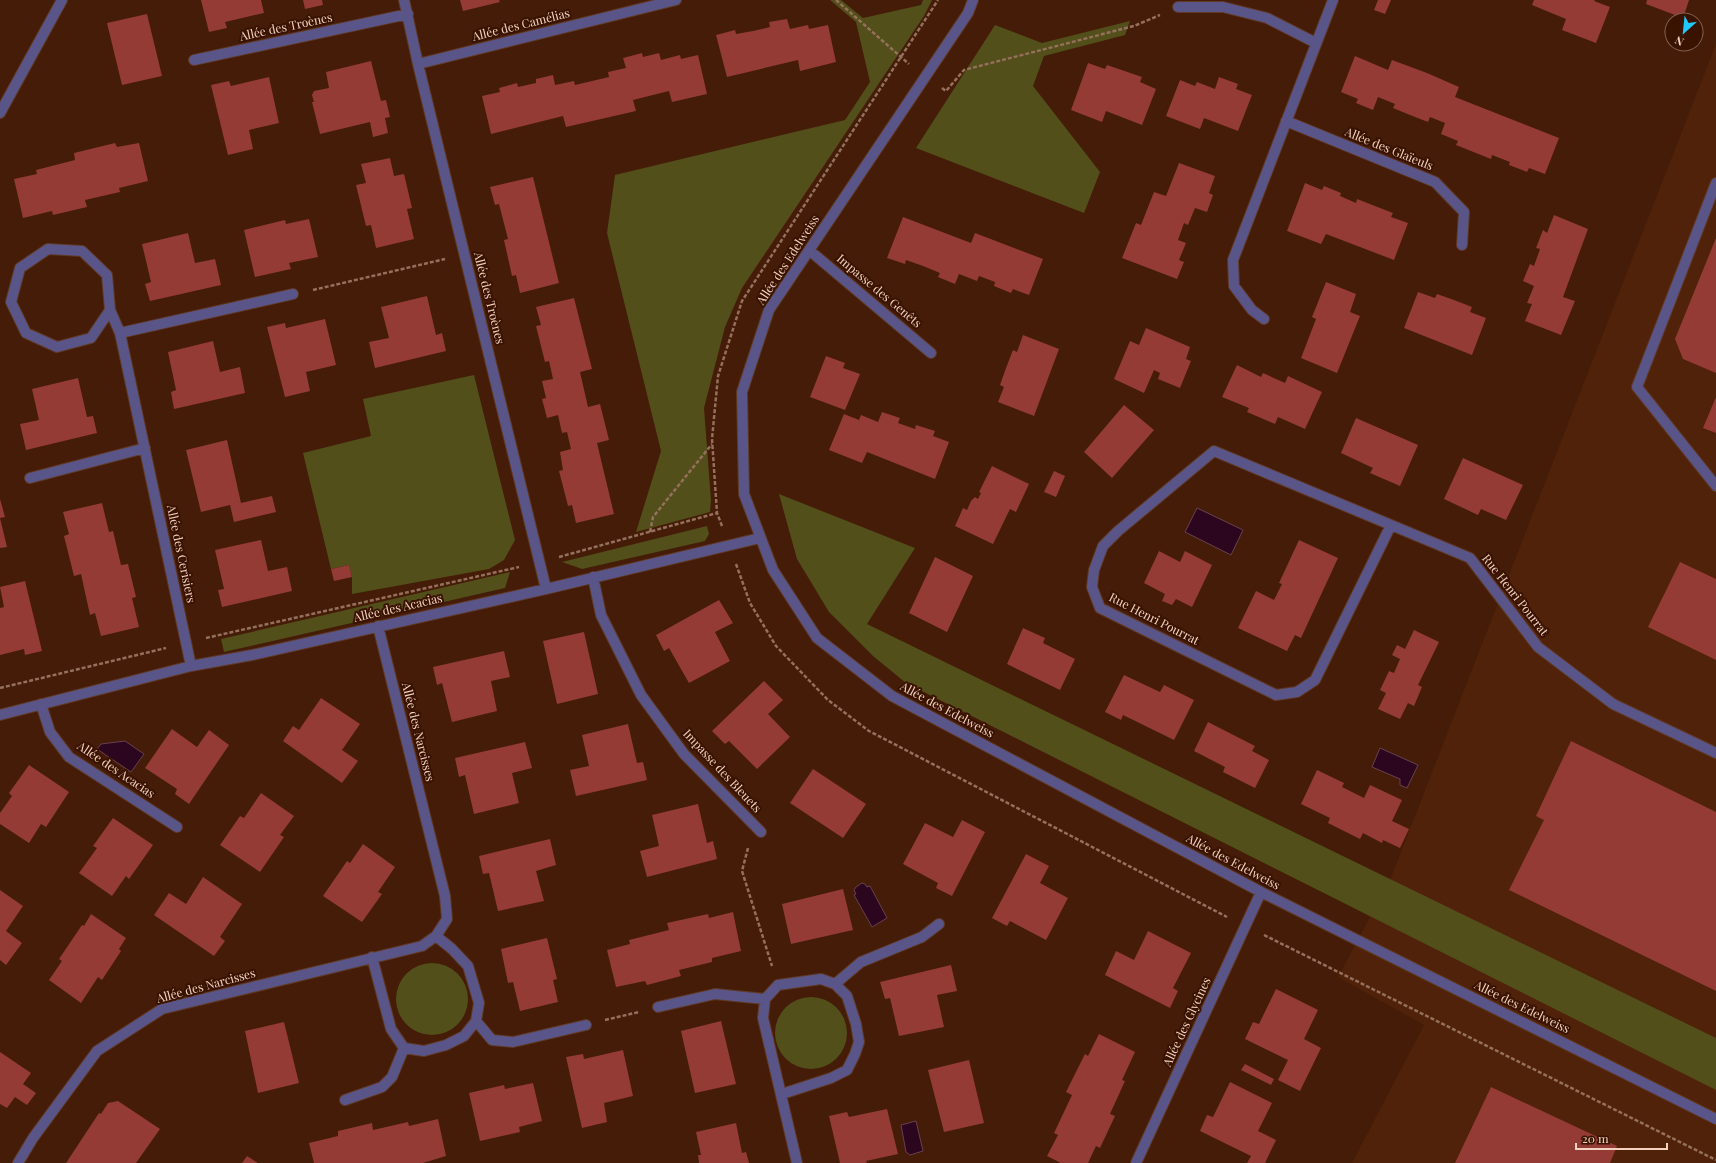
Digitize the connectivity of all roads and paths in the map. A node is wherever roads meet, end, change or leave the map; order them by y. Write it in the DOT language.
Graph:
graph roads {
  1 [pos="62,0"];
  2 [pos="404,0"];
  3 [pos="676,0"];
  4 [pos="836,0"];
  5 [pos="938,0"];
  6 [pos="973,0"];
  7 [pos="1333,0"];
  8 [pos="1178,7"];
  9 [pos="408,14"];
  10 [pos="1316,43"];
  11 [pos="900,57"];
  12 [pos="194,60"];
  13 [pos="418,64"];
  14 [pos="926,75"];
  15 [pos="0,113"];
  16 [pos="1286,121"];
  17 [pos="1716,183"];
  18 [pos="1462,245"];
  19 [pos="809,250"];
  20 [pos="464,253"];
  21 [pos="293,294"];
  22 [pos="110,310"];
  23 [pos="1264,319"];
  24 [pos="120,333"];
  25 [pos="932,353"];
  26 [pos="712,444"];
  27 [pos="145,448"];
  28 [pos="30,478"];
  29 [pos="1716,486"];
  30 [pos="716,513"];
  31 [pos="1391,525"];
  32 [pos="650,532"];
  33 [pos="760,538"];
  34 [pos="729,545"];
  35 [pos="540,563"];
  36 [pos="593,577"];
  37 [pos="546,589"];
  38 [pos="378,626"];
  39 [pos="186,643"];
  40 [pos="191,666"];
  41 [pos="0,688"];
  42 [pos="41,704"];
  43 [pos="0,715"];
  44 [pos="1716,753"];
  45 [pos="177,827"];
  46 [pos="761,832"];
  47 [pos="1261,892"];
  48 [pos="939,924"];
  49 [pos="1246,926"];
  50 [pos="436,936"];
  51 [pos="372,957"];
  52 [pos="835,984"];
  53 [pos="778,986"];
  54 [pos="765,999"];
  55 [pos="658,1007"];
  56 [pos="611,1019"];
  57 [pos="476,1021"];
  58 [pos="586,1025"];
  59 [pos="404,1048"];
  60 [pos="782,1094"];
  61 [pos="345,1100"];
  62 [pos="1716,1119"];
  63 [pos="1716,1160"];
  64 [pos="18,1163"];
  65 [pos="797,1163"];
  66 [pos="1136,1163"];
  1 -- 15 [label="street"];
  2 -- 9 [label="street, Allée des Troènes"];
  3 -- 13 [label="street, Allée des Camélias"];
  4 -- 11 [label="path"];
  5 -- 11 [label="path"];
  6 -- 14 [label="street, Allée des Edelweiss"];
  7 -- 10 [label="street"];
  8 -- 10 [label="street"];
  8 -- 14 [label="path"];
  9 -- 12 [label="street, Allée des Troènes"];
  9 -- 13 [label="street, Allée des Troènes"];
  10 -- 16 [label="street"];
  11 -- 14 [label="path"];
  11 -- 26 [label="path"];
  13 -- 20 [label="street, Allée des Troènes"];
  14 -- 19 [label="street, Allée des Edelweiss"];
  16 -- 18 [label="street, Allée des Glaïeuls"];
  16 -- 23 [label="street"];
  17 -- 29 [label="street"];
  19 -- 25 [label="street, Impasse des Genêts"];
  19 -- 33 [label="street, Allée des Edelweiss"];
  20 -- 21 [label="path"];
  20 -- 35 [label="street, Allée des Troènes"];
  21 -- 24 [label="street"];
  22 -- 22 [label="street, Allée des Cerisiers"];
  22 -- 24 [label="street, Allée des Cerisiers"];
  24 -- 27 [label="street, Allée des Cerisiers"];
  26 -- 30 [label="path"];
  26 -- 32 [label="path"];
  27 -- 28 [label="street"];
  27 -- 39 [label="street, Allée des Cerisiers"];
  30 -- 32 [label="path"];
  30 -- 34 [label="path"];
  31 -- 31 [label="street, Rue Henri Pourrat"];
  31 -- 44 [label="street, Rue Henri Pourrat"];
  32 -- 35 [label="path"];
  33 -- 34 [label="street, Allée des Acacias"];
  33 -- 47 [label="street, Allée des Edelweiss"];
  34 -- 36 [label="street, Allée des Acacias"];
  34 -- 49 [label="path"];
  35 -- 37 [label="street, Allée des Troènes"];
  35 -- 39 [label="path"];
  36 -- 37 [label="street, Allée des Acacias"];
  36 -- 46 [label="street, Impasse des Bleuets"];
  37 -- 38 [label="street, Allée des Acacias"];
  38 -- 40 [label="street, Allée des Acacias"];
  38 -- 50 [label="street, Allée des Narcisses"];
  39 -- 40 [label="street, Allée des Cerisiers"];
  39 -- 41 [label="path"];
  40 -- 42 [label="street, Allée des Acacias"];
  42 -- 43 [label="street, Allée des Acacias"];
  42 -- 45 [label="street, Allée des Acacias"];
  46 -- 53 [label="path"];
  47 -- 49 [label="street, Allée des Glycines"];
  47 -- 62 [label="street, Allée des Edelweiss"];
  48 -- 52 [label="street"];
  49 -- 63 [label="path"];
  49 -- 66 [label="street, Allée des Glycines"];
  50 -- 51 [label="street, Allée des Narcisses"];
  50 -- 57 [label="street"];
  51 -- 59 [label="street"];
  51 -- 64 [label="street, Allée des Narcisses"];
  52 -- 53 [label="street"];
  52 -- 60 [label="street"];
  53 -- 54 [label="street"];
  54 -- 55 [label="street"];
  54 -- 60 [label="street"];
  55 -- 58 [label="path"];
  56 -- 58 [label="path"];
  57 -- 58 [label="street"];
  57 -- 59 [label="street"];
  59 -- 61 [label="street"];
  60 -- 65 [label="street"];
}
